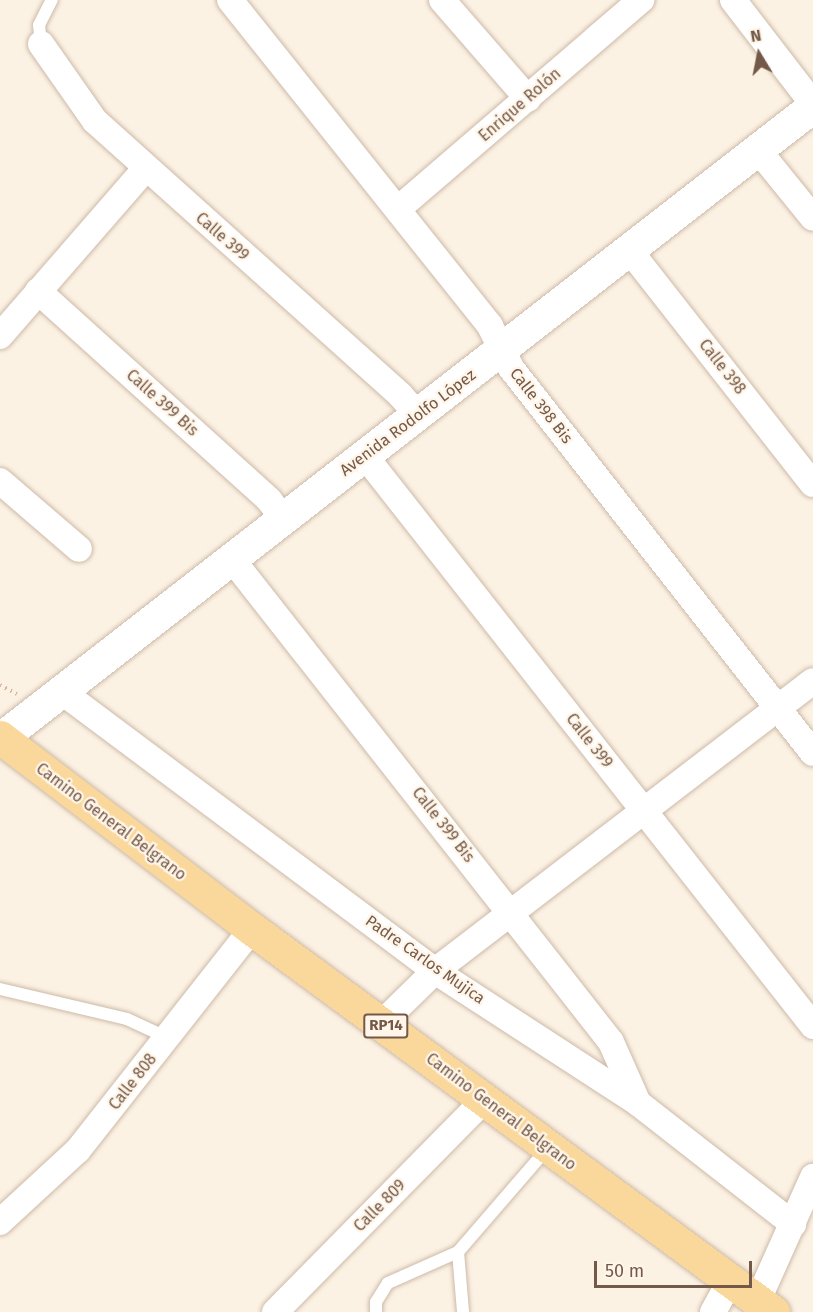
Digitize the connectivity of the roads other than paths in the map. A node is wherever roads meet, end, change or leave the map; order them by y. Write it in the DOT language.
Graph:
graph roads {
  1 [pos="52,0"];
  2 [pos="230,0"];
  3 [pos="442,0"];
  4 [pos="641,0"];
  5 [pos="733,0"];
  6 [pos="41,44"];
  7 [pos="528,99"];
  8 [pos="813,105"];
  9 [pos="758,150"];
  10 [pos="145,169"];
  11 [pos="398,209"];
  12 [pos="813,218"];
  13 [pos="630,250"];
  14 [pos="38,291"];
  15 [pos="0,336"];
  16 [pos="503,350"];
  17 [pos="419,416"];
  18 [pos="365,456"];
  19 [pos="0,481"];
  20 [pos="813,484"];
  21 [pos="283,518"];
  22 [pos="79,549"];
  23 [pos="231,558"];
  24 [pos="813,681"];
  25 [pos="61,691"];
  26 [pos="778,708"];
  27 [pos="1,737"];
  28 [pos="813,753"];
  29 [pos="645,811"];
  30 [pos="513,914"];
  31 [pos="252,929"];
  32 [pos="435,971"];
  33 [pos="0,989"];
  34 [pos="382,1023"];
  35 [pos="813,1026"];
  36 [pos="168,1038"];
  37 [pos="484,1100"];
  38 [pos="638,1102"];
  39 [pos="548,1148"];
  40 [pos="813,1177"];
  41 [pos="0,1222"];
  42 [pos="794,1224"];
  43 [pos="458,1252"];
  44 [pos="731,1280"];
  45 [pos="765,1306"];
  46 [pos="275,1312"];
  47 [pos="376,1312"];
  48 [pos="463,1312"];
  49 [pos="713,1312"];
  1 -- 6 [label="lane"];
  2 -- 11 [label="street, Calle 398 Bis"];
  3 -- 7 [label="street"];
  4 -- 7 [label="street, Enrique Rolón"];
  5 -- 8 [label="street"];
  6 -- 10 [label="street, Calle 399"];
  7 -- 11 [label="street, Enrique Rolón"];
  8 -- 9 [label="street, Avenida Rodolfo López"];
  9 -- 12 [label="street"];
  9 -- 13 [label="street, Avenida Rodolfo López"];
  10 -- 14 [label="street"];
  10 -- 17 [label="street, Calle 399"];
  11 -- 16 [label="street, Calle 398 Bis"];
  13 -- 16 [label="street, Avenida Rodolfo López"];
  13 -- 20 [label="street, Calle 398"];
  14 -- 15 [label="street"];
  14 -- 21 [label="street, Calle 399 Bis"];
  16 -- 17 [label="street, Avenida Rodolfo López"];
  16 -- 26 [label="street, Calle 398 Bis"];
  17 -- 18 [label="street, Avenida Rodolfo López"];
  18 -- 21 [label="street, Avenida Rodolfo López"];
  18 -- 29 [label="street, Calle 399"];
  19 -- 22 [label="street"];
  21 -- 23 [label="street, Avenida Rodolfo López"];
  23 -- 25 [label="street, Avenida Rodolfo López"];
  23 -- 30 [label="street, Calle 399 Bis"];
  24 -- 26 [label="street"];
  25 -- 27 [label="street, Avenida Rodolfo López"];
  25 -- 32 [label="street, Padre Carlos Mujica"];
  26 -- 28 [label="street, Calle 398 Bis"];
  26 -- 29 [label="street"];
  27 -- 31 [label="main road, Camino General Belgrano / RP14"];
  29 -- 30 [label="street"];
  29 -- 35 [label="street, Calle 399"];
  30 -- 32 [label="street"];
  30 -- 38 [label="street, Calle 399 Bis"];
  31 -- 34 [label="main road, Camino General Belgrano / RP14"];
  31 -- 36 [label="street, Calle 808"];
  32 -- 34 [label="street"];
  32 -- 38 [label="street, Padre Carlos Mujica"];
  33 -- 36 [label="lane"];
  34 -- 37 [label="main road, Camino General Belgrano / RP14"];
  36 -- 41 [label="street, Calle 808"];
  37 -- 39 [label="main road, Camino General Belgrano / RP14"];
  37 -- 46 [label="street, Calle 809"];
  38 -- 42 [label="street, Padre Carlos Mujica"];
  39 -- 43 [label="lane"];
  39 -- 44 [label="main road, Camino General Belgrano / RP14"];
  40 -- 42 [label="street"];
  42 -- 45 [label="street"];
  43 -- 47 [label="lane"];
  43 -- 48 [label="lane"];
  44 -- 45 [label="main road, Camino General Belgrano / RP14"];
  44 -- 49 [label="street"];
}
